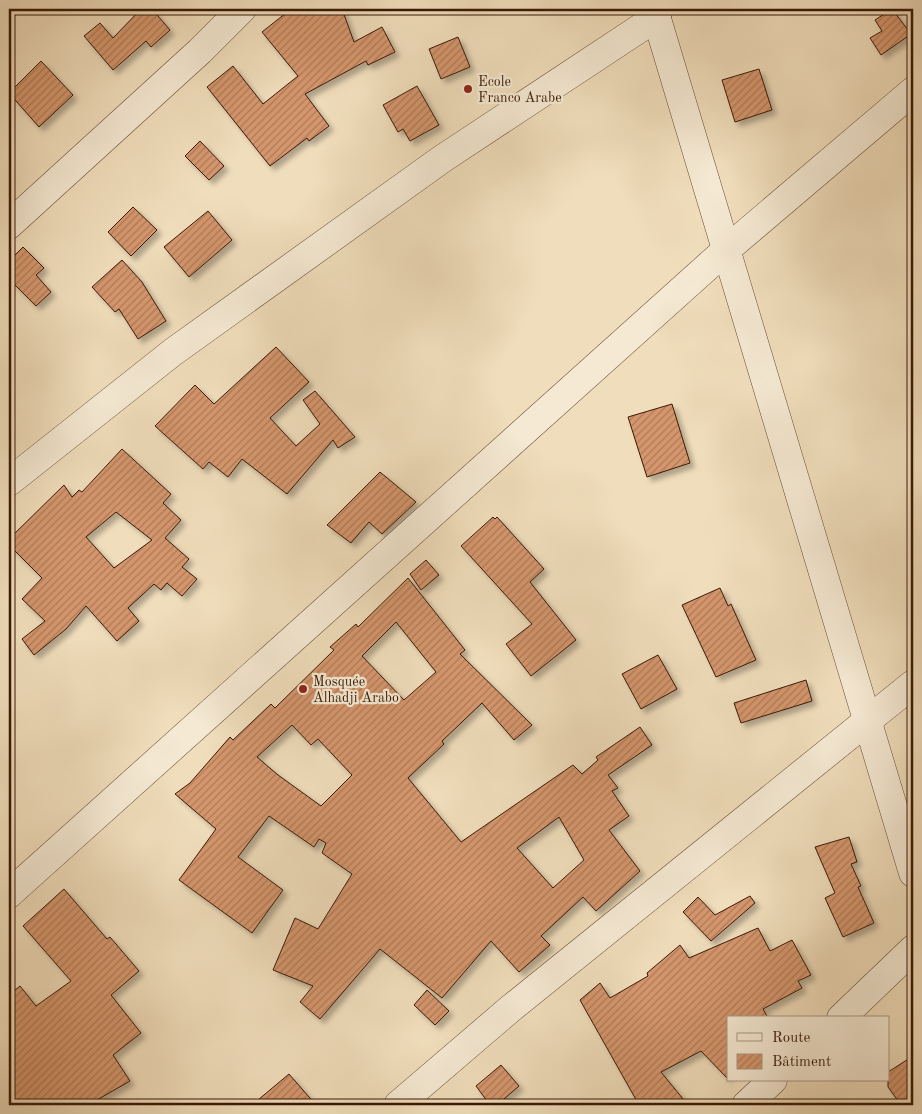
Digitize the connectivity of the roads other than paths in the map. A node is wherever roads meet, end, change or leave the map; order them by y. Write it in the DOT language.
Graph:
graph roads {
  1 [pos="242,9"];
  2 [pos="656,13"];
  3 [pos="913,92"];
  4 [pos="9,225"];
  5 [pos="726,250"];
  6 [pos="9,482"];
  7 [pos="913,684"];
  8 [pos="868,722"];
  9 [pos="913,873"];
  10 [pos="9,894"];
  11 [pos="913,949"];
  12 [pos="843,1016"];
  13 [pos="771,1082"];
  14 [pos="398,1105"];
  15 [pos="746,1105"];
  1 -- 4 [label="street"];
  2 -- 5 [label="street"];
  2 -- 6 [label="street"];
  3 -- 5 [label="street"];
  5 -- 8 [label="street"];
  5 -- 10 [label="street"];
  7 -- 8 [label="street"];
  8 -- 9 [label="street"];
  8 -- 14 [label="street"];
  11 -- 12 [label="street"];
  13 -- 15 [label="street"];
}
